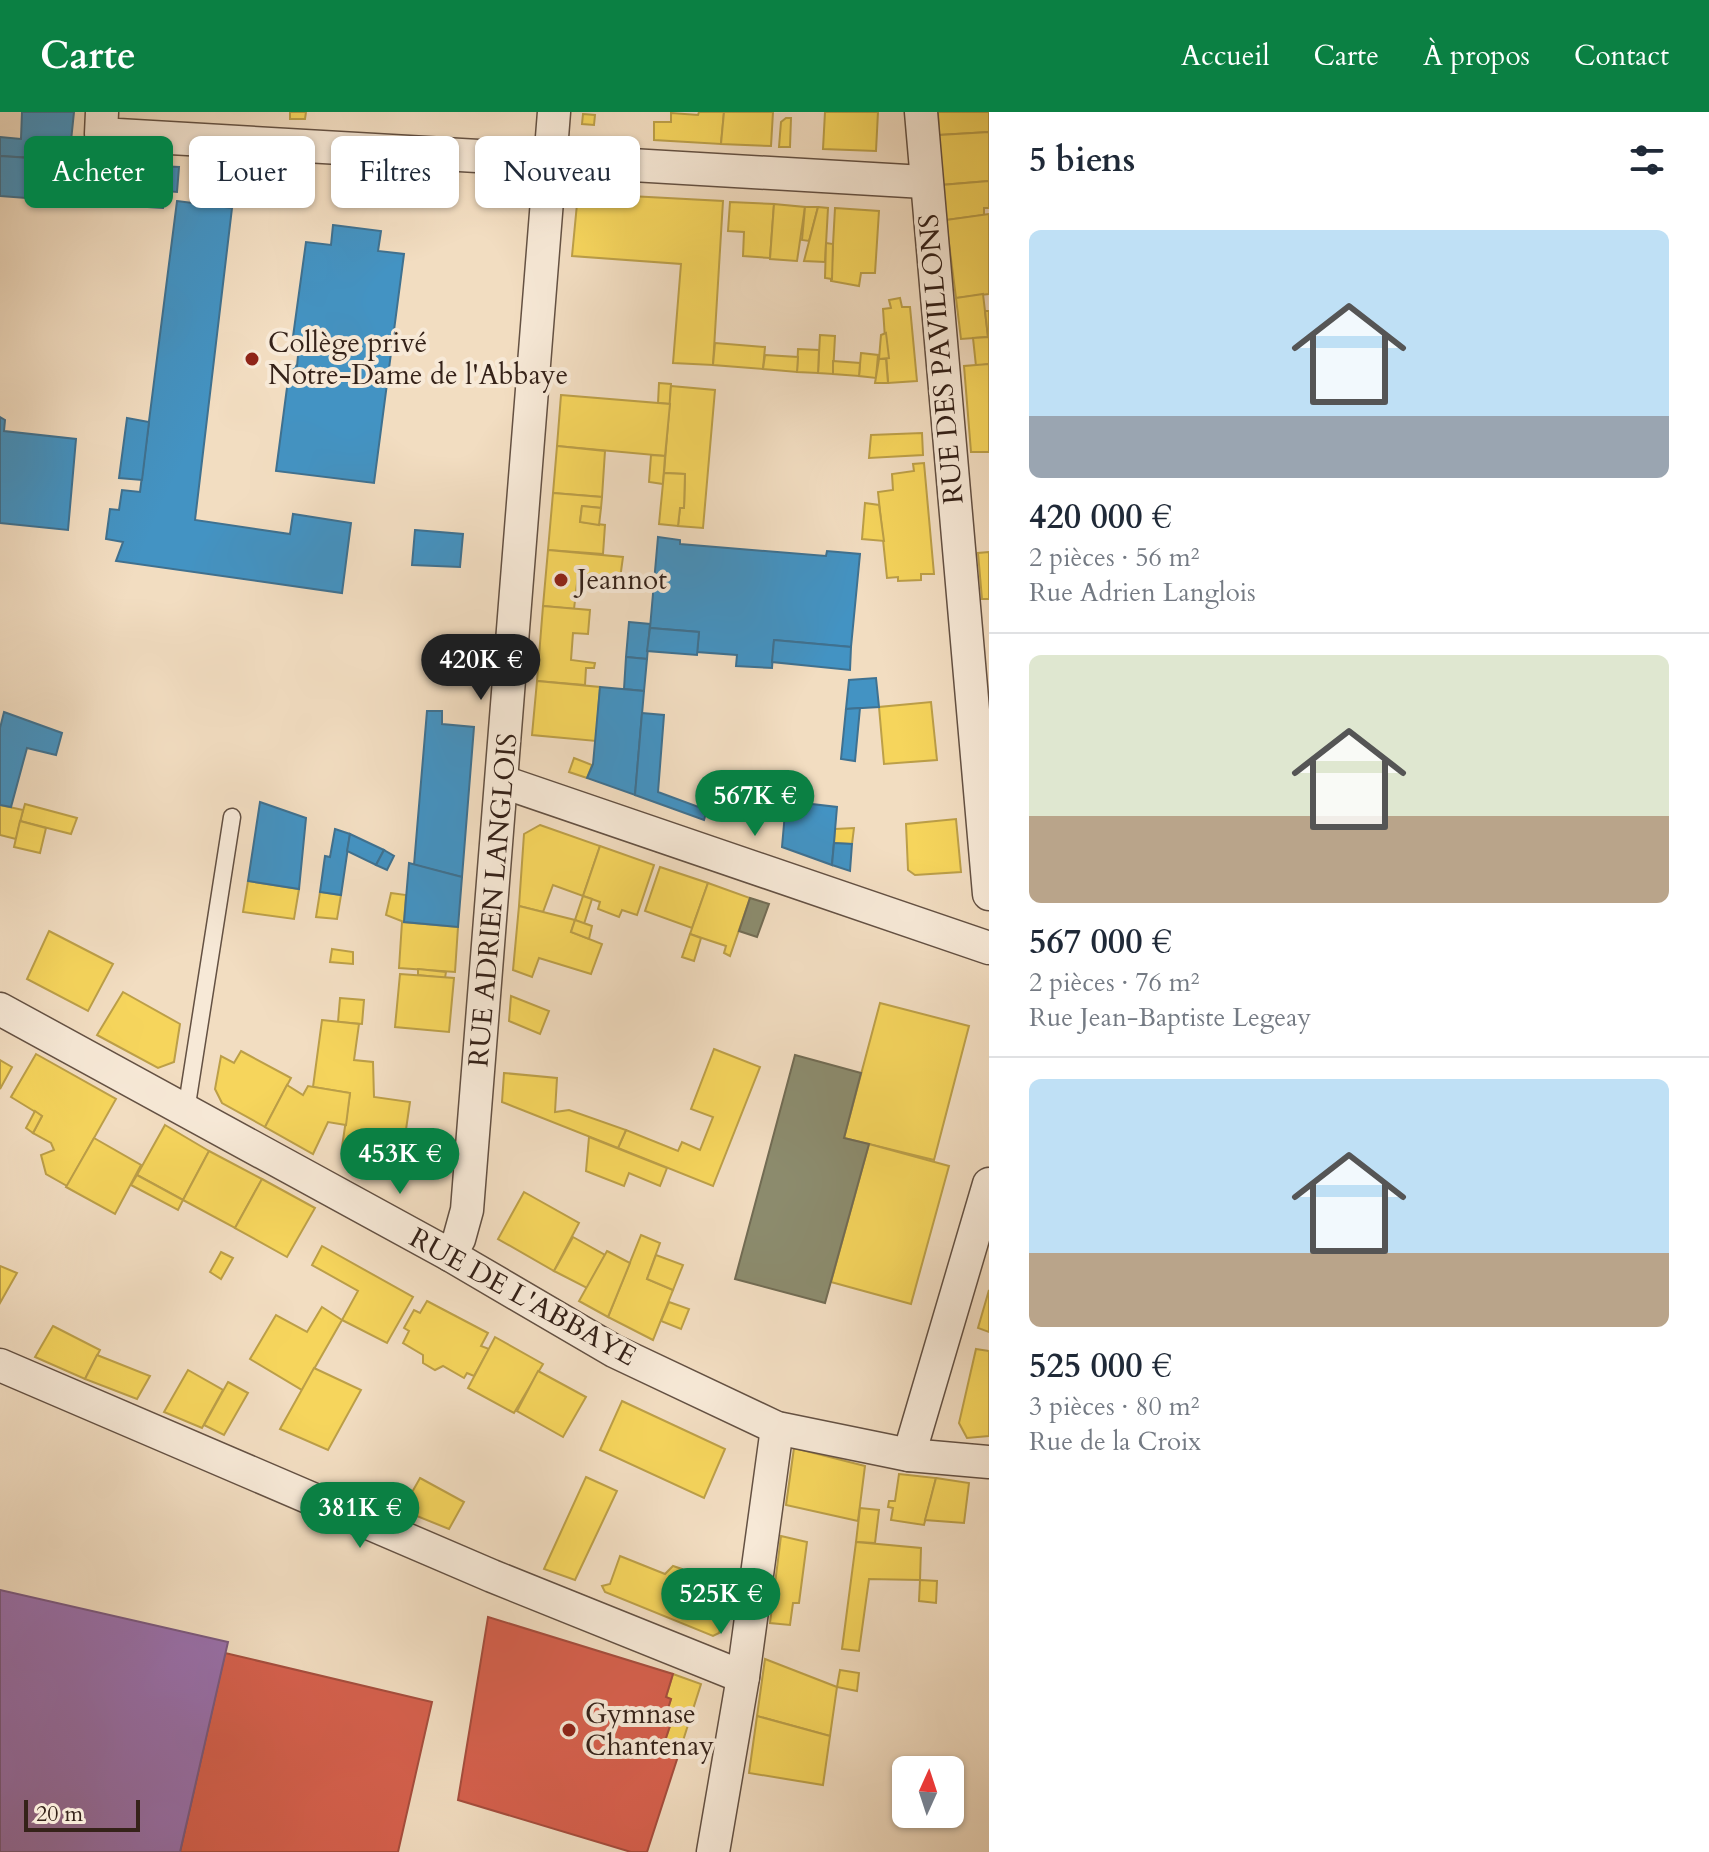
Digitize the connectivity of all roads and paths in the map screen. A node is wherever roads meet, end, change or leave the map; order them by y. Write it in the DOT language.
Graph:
graph roads {
  1 [pos="554,112"];
  2 [pos="921,112"];
  3 [pos="102,123"];
  4 [pos="552,136"];
  5 [pos="475,155"];
  6 [pos="640,167"];
  7 [pos="924,182"];
  8 [pos="547,208"];
  9 [pos="980,692"];
  10 [pos="503,782"];
  11 [pos="232,817"];
  12 [pos="989,894"];
  13 [pos="989,948"];
  14 [pos="0,1009"];
  15 [pos="186,1111"];
  16 [pos="989,1184"];
  17 [pos="450,1255"];
  18 [pos="0,1365"];
  19 [pos="777,1428"];
  20 [pos="909,1455"];
  21 [pos="989,1462"];
  22 [pos="743,1677"];
  23 [pos="713,1852"];
  1 -- 4 [label="street, RUE ADRIEN LANGLOIS"];
  2 -- 7 [label="street, RUE DES PAVILLONS"];
  3 -- 5 [label="street"];
  6 -- 7 [label="street"];
  7 -- 9 [label="street, RUE DES PAVILLONS"];
  8 -- 10 [label="street, RUE ADRIEN LANGLOIS"];
  9 -- 12 [label="street, RUE DES PAVILLONS"];
  10 -- 13 [label="street"];
  10 -- 17 [label="street, RUE ADRIEN LANGLOIS"];
  11 -- 15 [label="lane"];
  14 -- 15 [label="street, RUE DE L'ABBAYE"];
  15 -- 17 [label="street, RUE DE L'ABBAYE"];
  16 -- 20 [label="street"];
  17 -- 19 [label="street, RUE DE L'ABBAYE"];
  18 -- 22 [label="street"];
  19 -- 20 [label="street, RUE DE L'ABBAYE"];
  19 -- 22 [label="street"];
  20 -- 21 [label="street, RUE DE L'ABBAYE"];
  22 -- 23 [label="street"];
}
